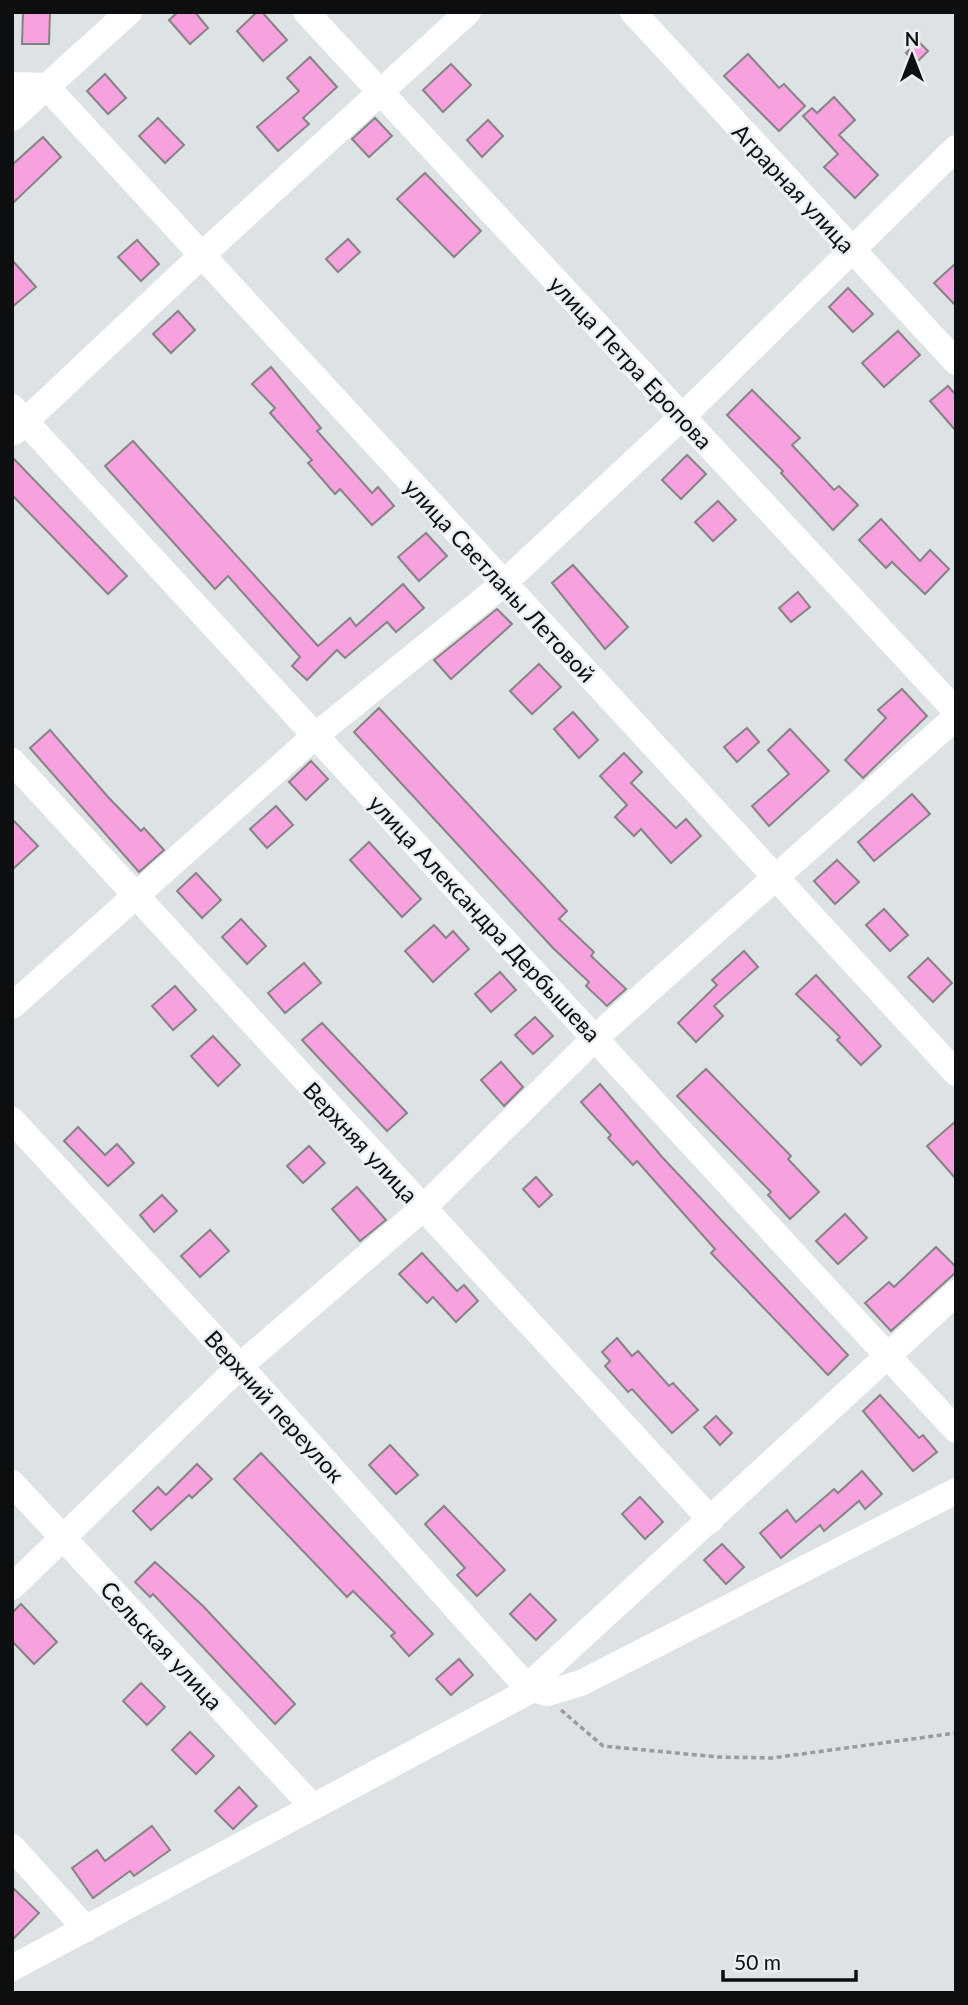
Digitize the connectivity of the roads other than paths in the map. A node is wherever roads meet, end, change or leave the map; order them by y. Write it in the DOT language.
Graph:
graph roads {
  1 [pos="129,12"];
  2 [pos="306,12"];
  3 [pos="468,12"];
  4 [pos="633,12"];
  5 [pos="12,85"];
  6 [pos="46,86"];
  7 [pos="380,92"];
  8 [pos="12,118"];
  9 [pos="956,148"];
  10 [pos="852,250"];
  11 [pos="202,255"];
  12 [pos="956,362"];
  13 [pos="682,417"];
  14 [pos="17,421"];
  15 [pos="503,584"];
  16 [pos="956,714"];
  17 [pos="316,735"];
  18 [pos="12,761"];
  19 [pos="777,878"];
  20 [pos="134,895"];
  21 [pos="12,1006"];
  22 [pos="595,1038"];
  23 [pos="956,1073"];
  24 [pos="12,1120"];
  25 [pos="422,1209"];
  26 [pos="956,1293"];
  27 [pos="888,1355"];
  28 [pos="240,1366"];
  29 [pos="956,1430"];
  30 [pos="12,1483"];
  31 [pos="956,1491"];
  32 [pos="712,1520"];
  33 [pos="64,1539"];
  34 [pos="12,1587"];
  35 [pos="533,1689"];
  36 [pos="313,1807"];
  37 [pos="12,1847"];
  38 [pos="86,1929"];
  39 [pos="12,1968"];
  1 -- 6 [label="street"];
  2 -- 7 [label="street, улица Петра Еропова"];
  3 -- 7 [label="street"];
  4 -- 10 [label="street, Аграрная улица"];
  5 -- 6 [label="street"];
  6 -- 8 [label="street"];
  6 -- 11 [label="street, улица Светланы Летовой"];
  7 -- 11 [label="street"];
  7 -- 13 [label="street, улица Петра Еропова"];
  9 -- 10 [label="street"];
  10 -- 12 [label="street, Аграрная улица"];
  10 -- 13 [label="street"];
  11 -- 14 [label="street"];
  11 -- 15 [label="street, улица Светланы Летовой"];
  13 -- 15 [label="street"];
  13 -- 16 [label="street, улица Петра Еропова"];
  14 -- 17 [label="street, улица Александра Дербышева"];
  15 -- 17 [label="street"];
  15 -- 19 [label="street, улица Светланы Летовой"];
  16 -- 19 [label="street"];
  17 -- 20 [label="street"];
  17 -- 22 [label="street, улица Александра Дербышева"];
  18 -- 20 [label="street, Верхняя улица"];
  19 -- 22 [label="street"];
  19 -- 23 [label="street, улица Светланы Летовой"];
  20 -- 21 [label="street"];
  20 -- 25 [label="street, Верхняя улица"];
  22 -- 25 [label="street"];
  22 -- 27 [label="street, улица Александра Дербышева"];
  24 -- 28 [label="street, Верхний переулок"];
  25 -- 28 [label="street"];
  25 -- 32 [label="street, Верхняя улица"];
  26 -- 27 [label="street"];
  27 -- 29 [label="street, улица Александра Дербышева"];
  27 -- 32 [label="street"];
  28 -- 33 [label="street"];
  28 -- 35 [label="street, Верхний переулок"];
  30 -- 33 [label="street, Сельская улица"];
  31 -- 35 [label="street"];
  32 -- 35 [label="street"];
  33 -- 34 [label="street"];
  33 -- 36 [label="street, Сельская улица"];
  35 -- 36 [label="street"];
  36 -- 38 [label="street"];
  37 -- 38 [label="street"];
  38 -- 39 [label="street"];
}
